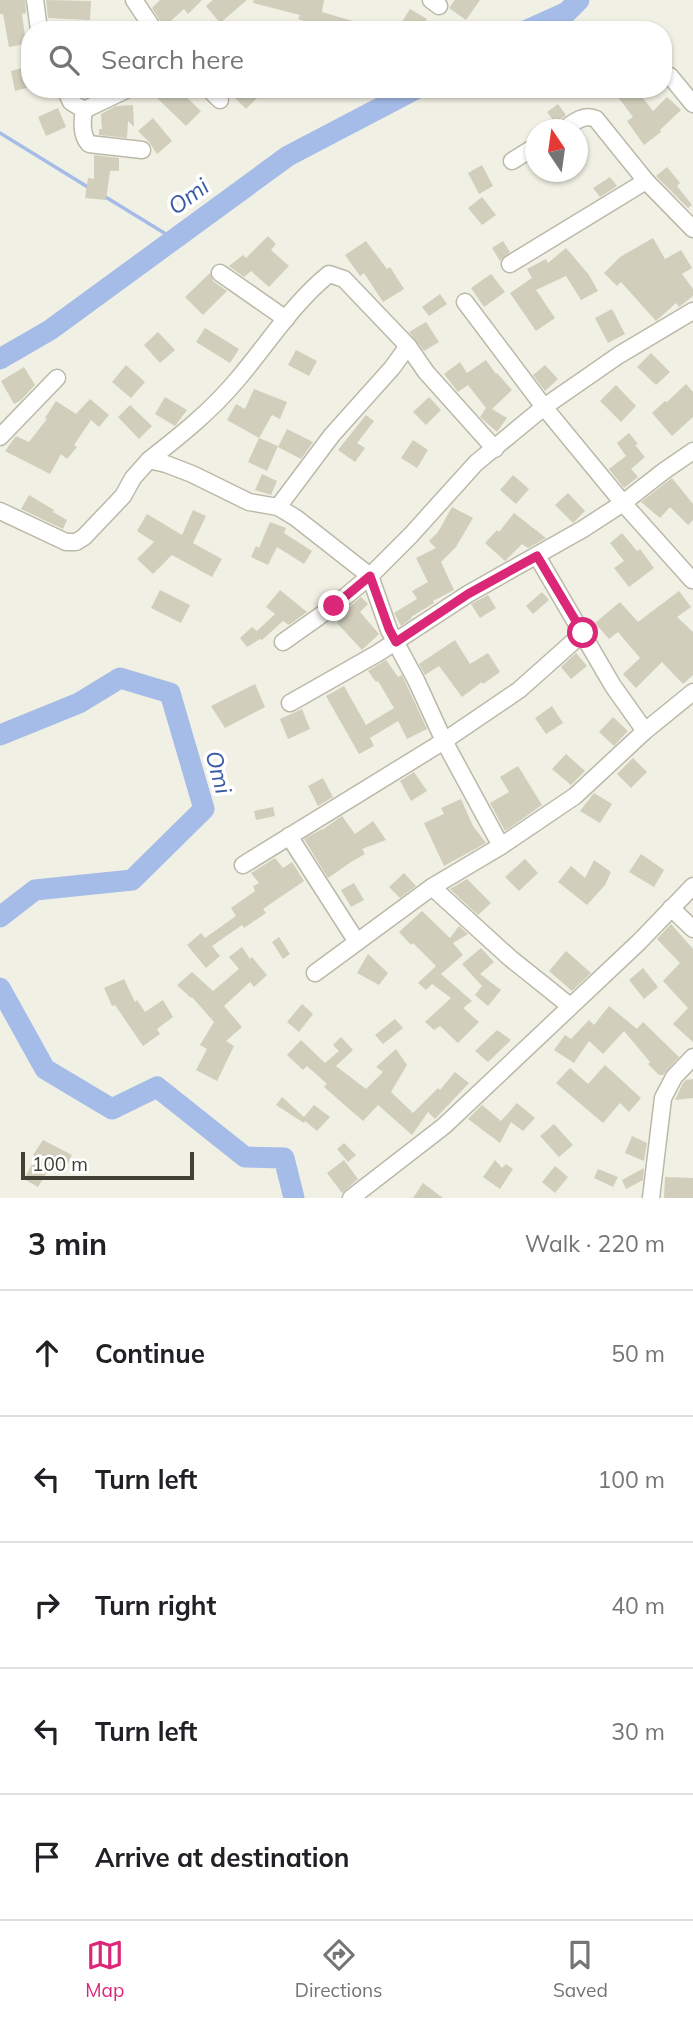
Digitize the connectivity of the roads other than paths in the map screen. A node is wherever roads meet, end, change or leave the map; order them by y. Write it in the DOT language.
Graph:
graph roads {
  1 [pos="35,0"];
  2 [pos="134,0"];
  3 [pos="38,21"];
  4 [pos="148,21"];
  5 [pos="672,78"];
  6 [pos="69,98"];
  7 [pos="109,98"];
  8 [pos="693,104"];
  9 [pos="84,110"];
  10 [pos="580,119"];
  11 [pos="142,150"];
  12 [pos="525,153"];
  13 [pos="512,161"];
  14 [pos="646,181"];
  15 [pos="693,229"];
  16 [pos="510,264"];
  17 [pos="220,273"];
  18 [pos="465,302"];
  19 [pos="693,311"];
  20 [pos="286,319"];
  21 [pos="408,346"];
  22 [pos="57,378"];
  23 [pos="544,407"];
  24 [pos="0,437"];
  25 [pos="495,449"];
  26 [pos="693,451"];
  27 [pos="149,460"];
  28 [pos="623,503"];
  29 [pos="278,508"];
  30 [pos="0,511"];
  31 [pos="537,556"];
  32 [pos="370,576"];
  33 [pos="692,580"];
  34 [pos="583,633"];
  35 [pos="284,642"];
  36 [pos="396,642"];
  37 [pos="693,692"];
  38 [pos="290,703"];
  39 [pos="645,731"];
  40 [pos="444,741"];
  41 [pos="289,836"];
  42 [pos="501,846"];
  43 [pos="243,865"];
  44 [pos="693,886"];
  45 [pos="432,887"];
  46 [pos="671,908"];
  47 [pos="693,929"];
  48 [pos="358,942"];
  49 [pos="315,973"];
  50 [pos="570,1006"];
  51 [pos="693,1057"];
  52 [pos="351,1198"];
  53 [pos="651,1198"];
  1 -- 3 [label="street"];
  2 -- 4 [label="street"];
  5 -- 8 [label="street"];
  6 -- 9 [label="street"];
  7 -- 9 [label="street"];
  9 -- 11 [label="street"];
  10 -- 14 [label="street"];
  12 -- 13 [label="street"];
  14 -- 15 [label="street"];
  14 -- 16 [label="street"];
  17 -- 20 [label="street"];
  18 -- 23 [label="street"];
  19 -- 23 [label="street"];
  20 -- 21 [label="street"];
  20 -- 27 [label="street"];
  21 -- 25 [label="street"];
  21 -- 29 [label="street"];
  22 -- 24 [label="street"];
  23 -- 25 [label="street"];
  23 -- 28 [label="street"];
  25 -- 32 [label="street"];
  26 -- 28 [label="street"];
  27 -- 29 [label="street"];
  27 -- 30 [label="street"];
  28 -- 31 [label="street"];
  28 -- 33 [label="street"];
  29 -- 32 [label="street"];
  31 -- 34 [label="street"];
  31 -- 36 [label="street"];
  32 -- 35 [label="street"];
  32 -- 36 [label="street"];
  34 -- 39 [label="street"];
  34 -- 40 [label="street"];
  36 -- 38 [label="street"];
  36 -- 40 [label="street"];
  37 -- 39 [label="street"];
  39 -- 42 [label="street"];
  40 -- 41 [label="street"];
  40 -- 42 [label="street"];
  41 -- 43 [label="street"];
  41 -- 48 [label="street"];
  42 -- 45 [label="street"];
  44 -- 46 [label="street"];
  45 -- 48 [label="street"];
  45 -- 50 [label="street"];
  46 -- 47 [label="street"];
  46 -- 50 [label="street"];
  48 -- 49 [label="street"];
  50 -- 52 [label="street"];
  51 -- 53 [label="street"];
}
